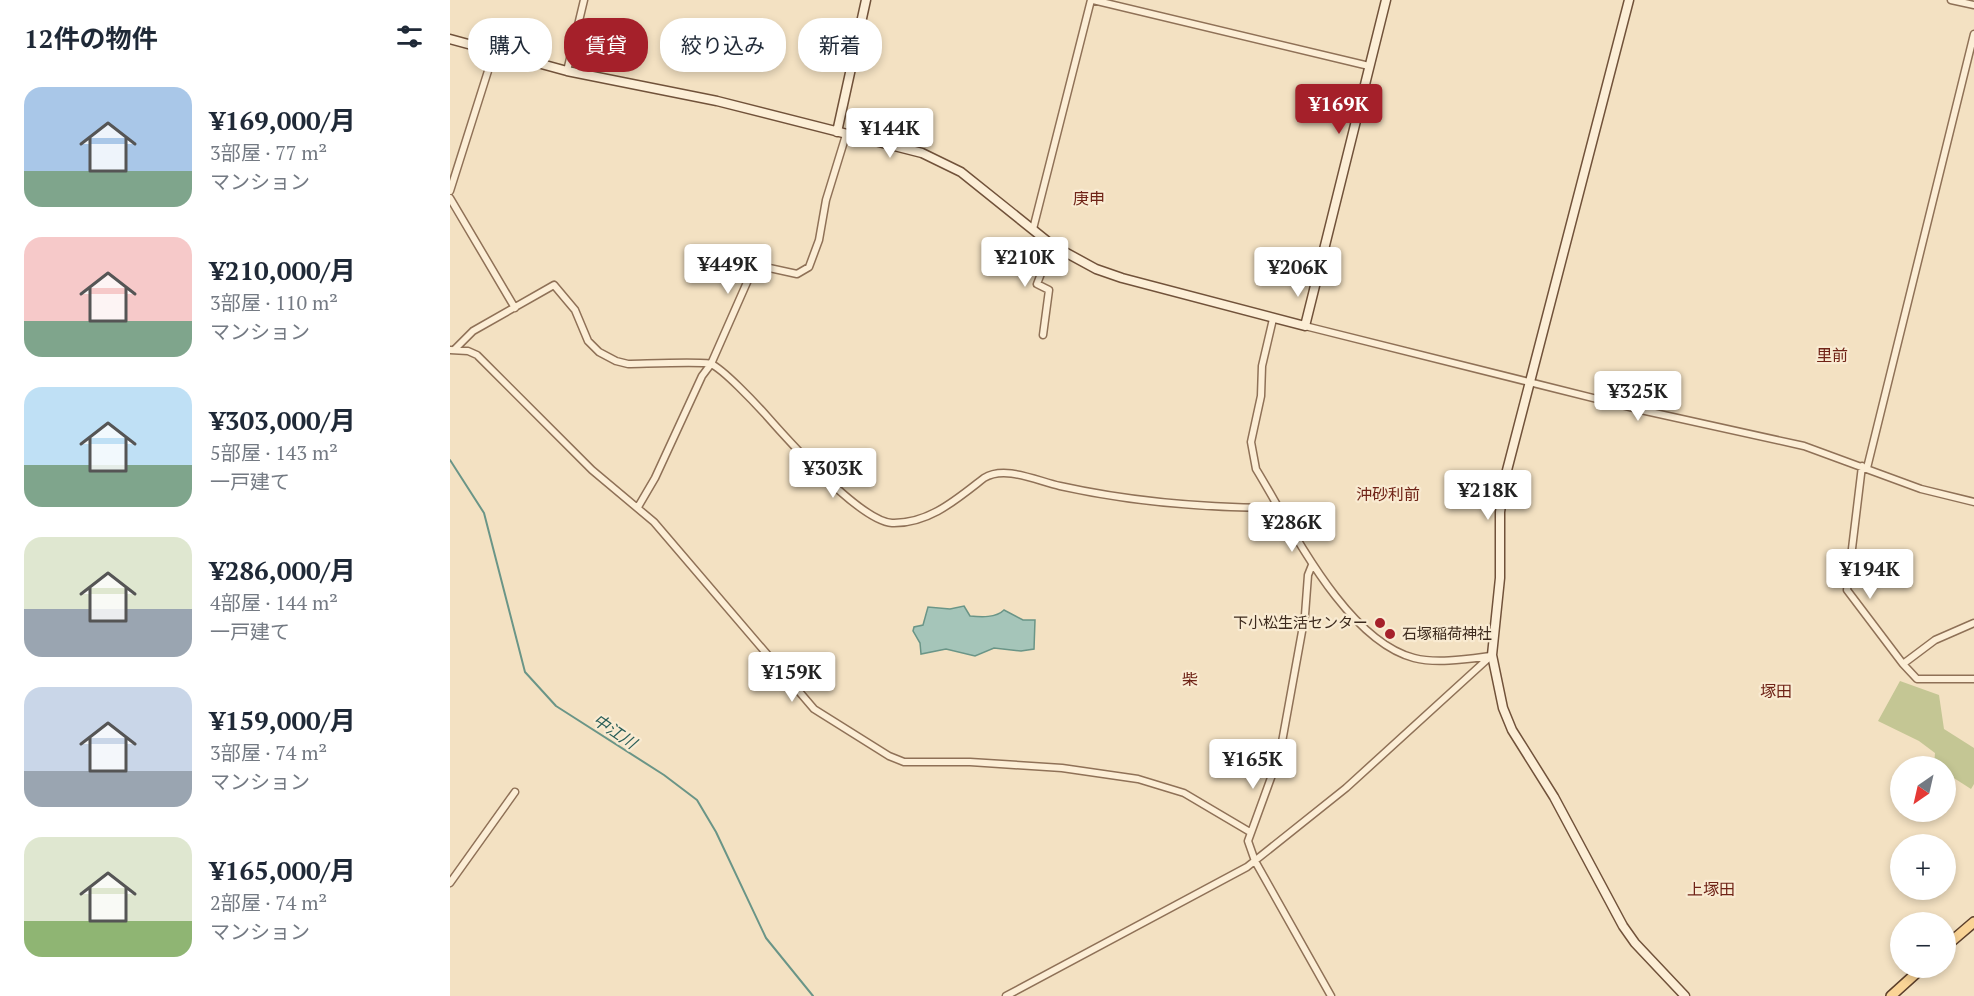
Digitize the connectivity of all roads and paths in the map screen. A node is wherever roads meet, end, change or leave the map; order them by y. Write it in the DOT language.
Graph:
graph roads {
  1 [pos="584,0"];
  2 [pos="866,0"];
  3 [pos="1092,0"];
  4 [pos="1386,0"];
  5 [pos="1629,0"];
  6 [pos="1951,0"];
  7 [pos="1974,5"];
  8 [pos="580,18"];
  9 [pos="1974,34"];
  10 [pos="450,39"];
  11 [pos="468,44"];
  12 [pos="1369,66"];
  13 [pos="488,72"];
  14 [pos="572,72"];
  15 [pos="837,132"];
  16 [pos="846,135"];
  17 [pos="450,192"];
  18 [pos="450,198"];
  19 [pos="1033,229"];
  20 [pos="1052,245"];
  21 [pos="515,308"];
  22 [pos="1273,319"];
  23 [pos="1305,326"];
  24 [pos="1043,335"];
  25 [pos="452,350"];
  26 [pos="711,364"];
  27 [pos="1530,383"];
  28 [pos="1864,467"];
  29 [pos="1974,502"];
  30 [pos="638,507"];
  31 [pos="1280,508"];
  32 [pos="1312,565"];
  33 [pos="1974,623"];
  34 [pos="1492,656"];
  35 [pos="1903,664"];
  36 [pos="1974,679"];
  37 [pos="515,792"];
  38 [pos="1250,832"];
  39 [pos="1255,861"];
  40 [pos="450,883"];
  41 [pos="1974,922"];
  42 [pos="1956,937"];
  43 [pos="1911,978"];
  44 [pos="1006,996"];
  45 [pos="1331,996"];
  46 [pos="1685,996"];
  47 [pos="1891,996"];
  1 -- 8 [label="street"];
  2 -- 15 [label="street"];
  3 -- 12 [label="street"];
  3 -- 19 [label="street"];
  4 -- 12 [label="street"];
  5 -- 27 [label="street"];
  6 -- 7 [label="street"];
  9 -- 28 [label="street"];
  10 -- 11 [label="street"];
  12 -- 23 [label="street"];
  13 -- 17 [label="street"];
  14 -- 15 [label="street"];
  15 -- 16 [label="street"];
  16 -- 19 [label="street"];
  16 -- 26 [label="street"];
  18 -- 21 [label="street"];
  19 -- 20 [label="street"];
  20 -- 22 [label="street"];
  20 -- 24 [label="street"];
  21 -- 25 [label="street"];
  21 -- 26 [label="street"];
  22 -- 23 [label="street"];
  22 -- 31 [label="street"];
  23 -- 27 [label="street"];
  25 -- 30 [label="street"];
  26 -- 30 [label="street"];
  26 -- 31 [label="street"];
  27 -- 28 [label="street"];
  27 -- 34 [label="street"];
  28 -- 29 [label="street"];
  28 -- 35 [label="street"];
  30 -- 38 [label="street"];
  31 -- 32 [label="street"];
  32 -- 34 [label="street"];
  32 -- 38 [label="street"];
  33 -- 35 [label="street"];
  34 -- 39 [label="street"];
  34 -- 46 [label="street"];
  35 -- 36 [label="street"];
  37 -- 40 [label="street"];
  38 -- 39 [label="street"];
  39 -- 44 [label="street"];
  39 -- 45 [label="street"];
  41 -- 42 [label="main road"];
  43 -- 47 [label="main road"];
}
